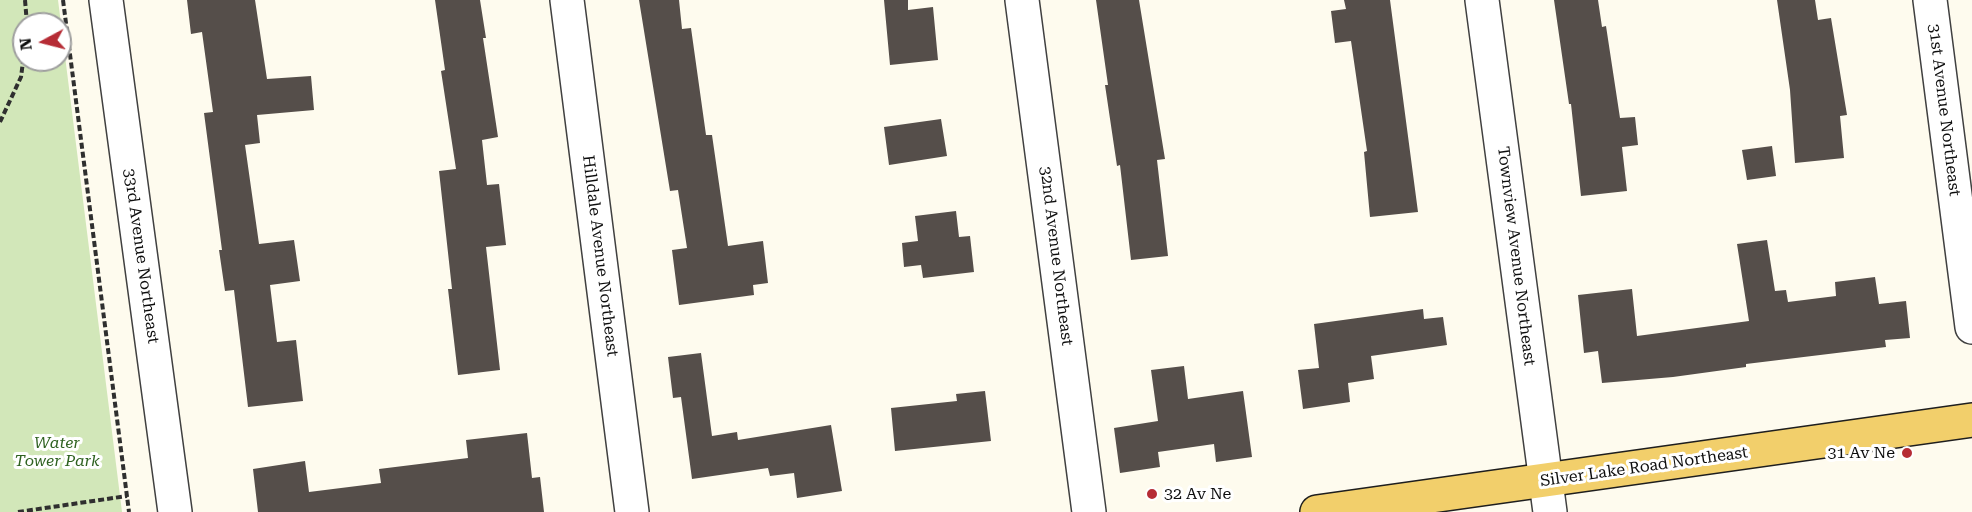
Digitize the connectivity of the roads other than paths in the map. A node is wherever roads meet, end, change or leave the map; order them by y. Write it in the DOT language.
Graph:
graph roads {
  1 [pos="106,0"];
  2 [pos="567,0"];
  3 [pos="1022,0"];
  4 [pos="1482,0"];
  5 [pos="1930,0"];
  6 [pos="1972,327"];
  7 [pos="1972,420"];
  8 [pos="1548,496"];
  9 [pos="175,512"];
  10 [pos="632,512"];
  11 [pos="1089,512"];
  12 [pos="1317,512"];
  1 -- 9 [label="street, 33rd Avenue Northeast"];
  2 -- 10 [label="street, Hilldale Avenue Northeast"];
  3 -- 11 [label="street, 32nd Avenue Northeast"];
  4 -- 8 [label="street, Townview Avenue Northeast"];
  5 -- 6 [label="street, 31st Avenue Northeast"];
  7 -- 8 [label="main road, Silver Lake Road Northeast"];
  8 -- 12 [label="main road, Silver Lake Road Northeast"];
}
